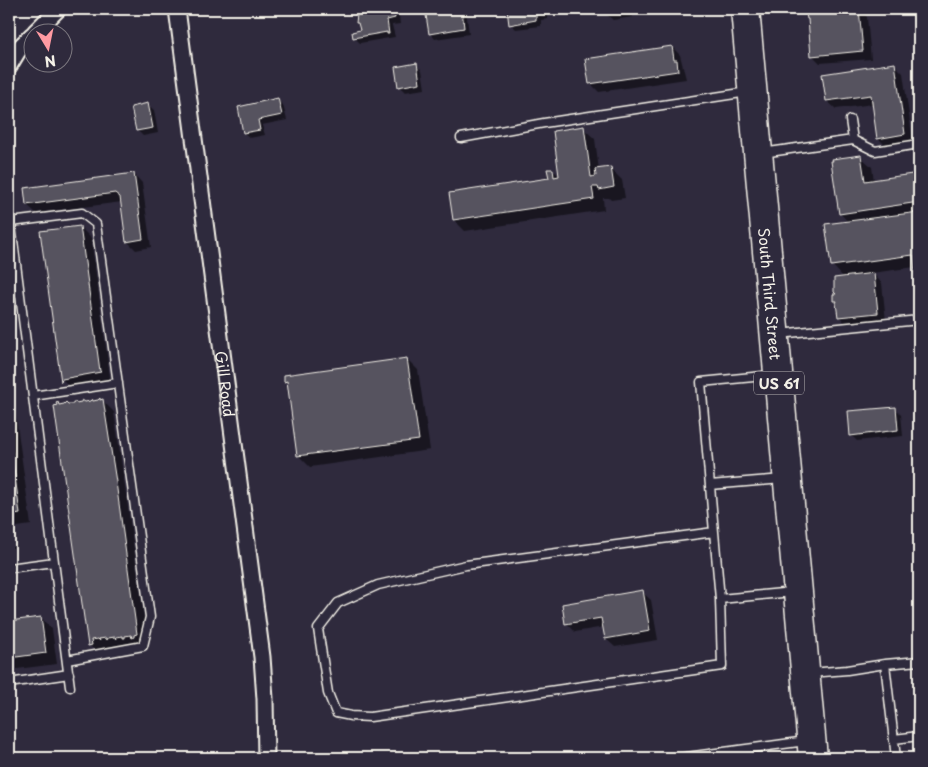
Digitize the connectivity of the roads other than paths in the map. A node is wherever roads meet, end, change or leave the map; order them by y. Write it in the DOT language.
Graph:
graph roads {
  1 [pos="58,9"];
  2 [pos="177,9"];
  3 [pos="745,9"];
  4 [pos="46,22"];
  5 [pos="22,45"];
  6 [pos="9,66"];
  7 [pos="752,91"];
  8 [pos="850,120"];
  9 [pos="461,138"];
  10 [pos="853,140"];
  11 [pos="919,144"];
  12 [pos="758,153"];
  13 [pos="9,209"];
  14 [pos="10,222"];
  15 [pos="919,320"];
  16 [pos="775,335"];
  17 [pos="778,374"];
  18 [pos="118,383"];
  19 [pos="33,396"];
  20 [pos="788,479"];
  21 [pos="710,485"];
  22 [pos="714,532"];
  23 [pos="54,562"];
  24 [pos="9,568"];
  25 [pos="798,592"];
  26 [pos="720,599"];
  27 [pos="67,660"];
  28 [pos="919,661"];
  29 [pos="885,664"];
  30 [pos="805,673"];
  31 [pos="69,674"];
  32 [pos="9,683"];
  33 [pos="70,687"];
  34 [pos="919,736"];
  35 [pos="894,738"];
  36 [pos="812,749"];
  37 [pos="266,758"];
  38 [pos="679,758"];
  39 [pos="896,758"];
  1 -- 4 [label="street"];
  2 -- 37 [label="street, Gill Road"];
  3 -- 7 [label="highway, South Third Street / US 61"];
  5 -- 6 [label="street"];
  7 -- 9 [label="lane"];
  7 -- 12 [label="highway, South Third Street / US 61"];
  8 -- 10 [label="lane"];
  10 -- 11 [label="lane"];
  10 -- 12 [label="lane"];
  12 -- 16 [label="highway, South Third Street / US 61"];
  13 -- 14 [label="lane"];
  14 -- 18 [label="lane"];
  14 -- 19 [label="lane"];
  15 -- 16 [label="lane"];
  16 -- 17 [label="highway, South Third Street / US 61"];
  17 -- 20 [label="highway, South Third Street / US 61"];
  17 -- 21 [label="lane"];
  18 -- 19 [label="lane"];
  18 -- 27 [label="lane"];
  19 -- 23 [label="lane"];
  20 -- 21 [label="lane"];
  20 -- 25 [label="highway, South Third Street / US 61"];
  21 -- 22 [label="lane"];
  22 -- 26 [label="lane"];
  22 -- 26 [label="lane"];
  23 -- 24 [label="lane"];
  23 -- 27 [label="lane"];
  25 -- 26 [label="lane"];
  25 -- 30 [label="highway, South Third Street / US 61"];
  27 -- 31 [label="lane"];
  28 -- 29 [label="lane"];
  29 -- 30 [label="lane"];
  29 -- 35 [label="lane"];
  30 -- 36 [label="highway, South Third Street / US 61"];
  31 -- 32 [label="lane"];
  31 -- 33 [label="lane"];
  34 -- 35 [label="lane"];
  35 -- 39 [label="lane"];
  36 -- 38 [label="lane"];
}
